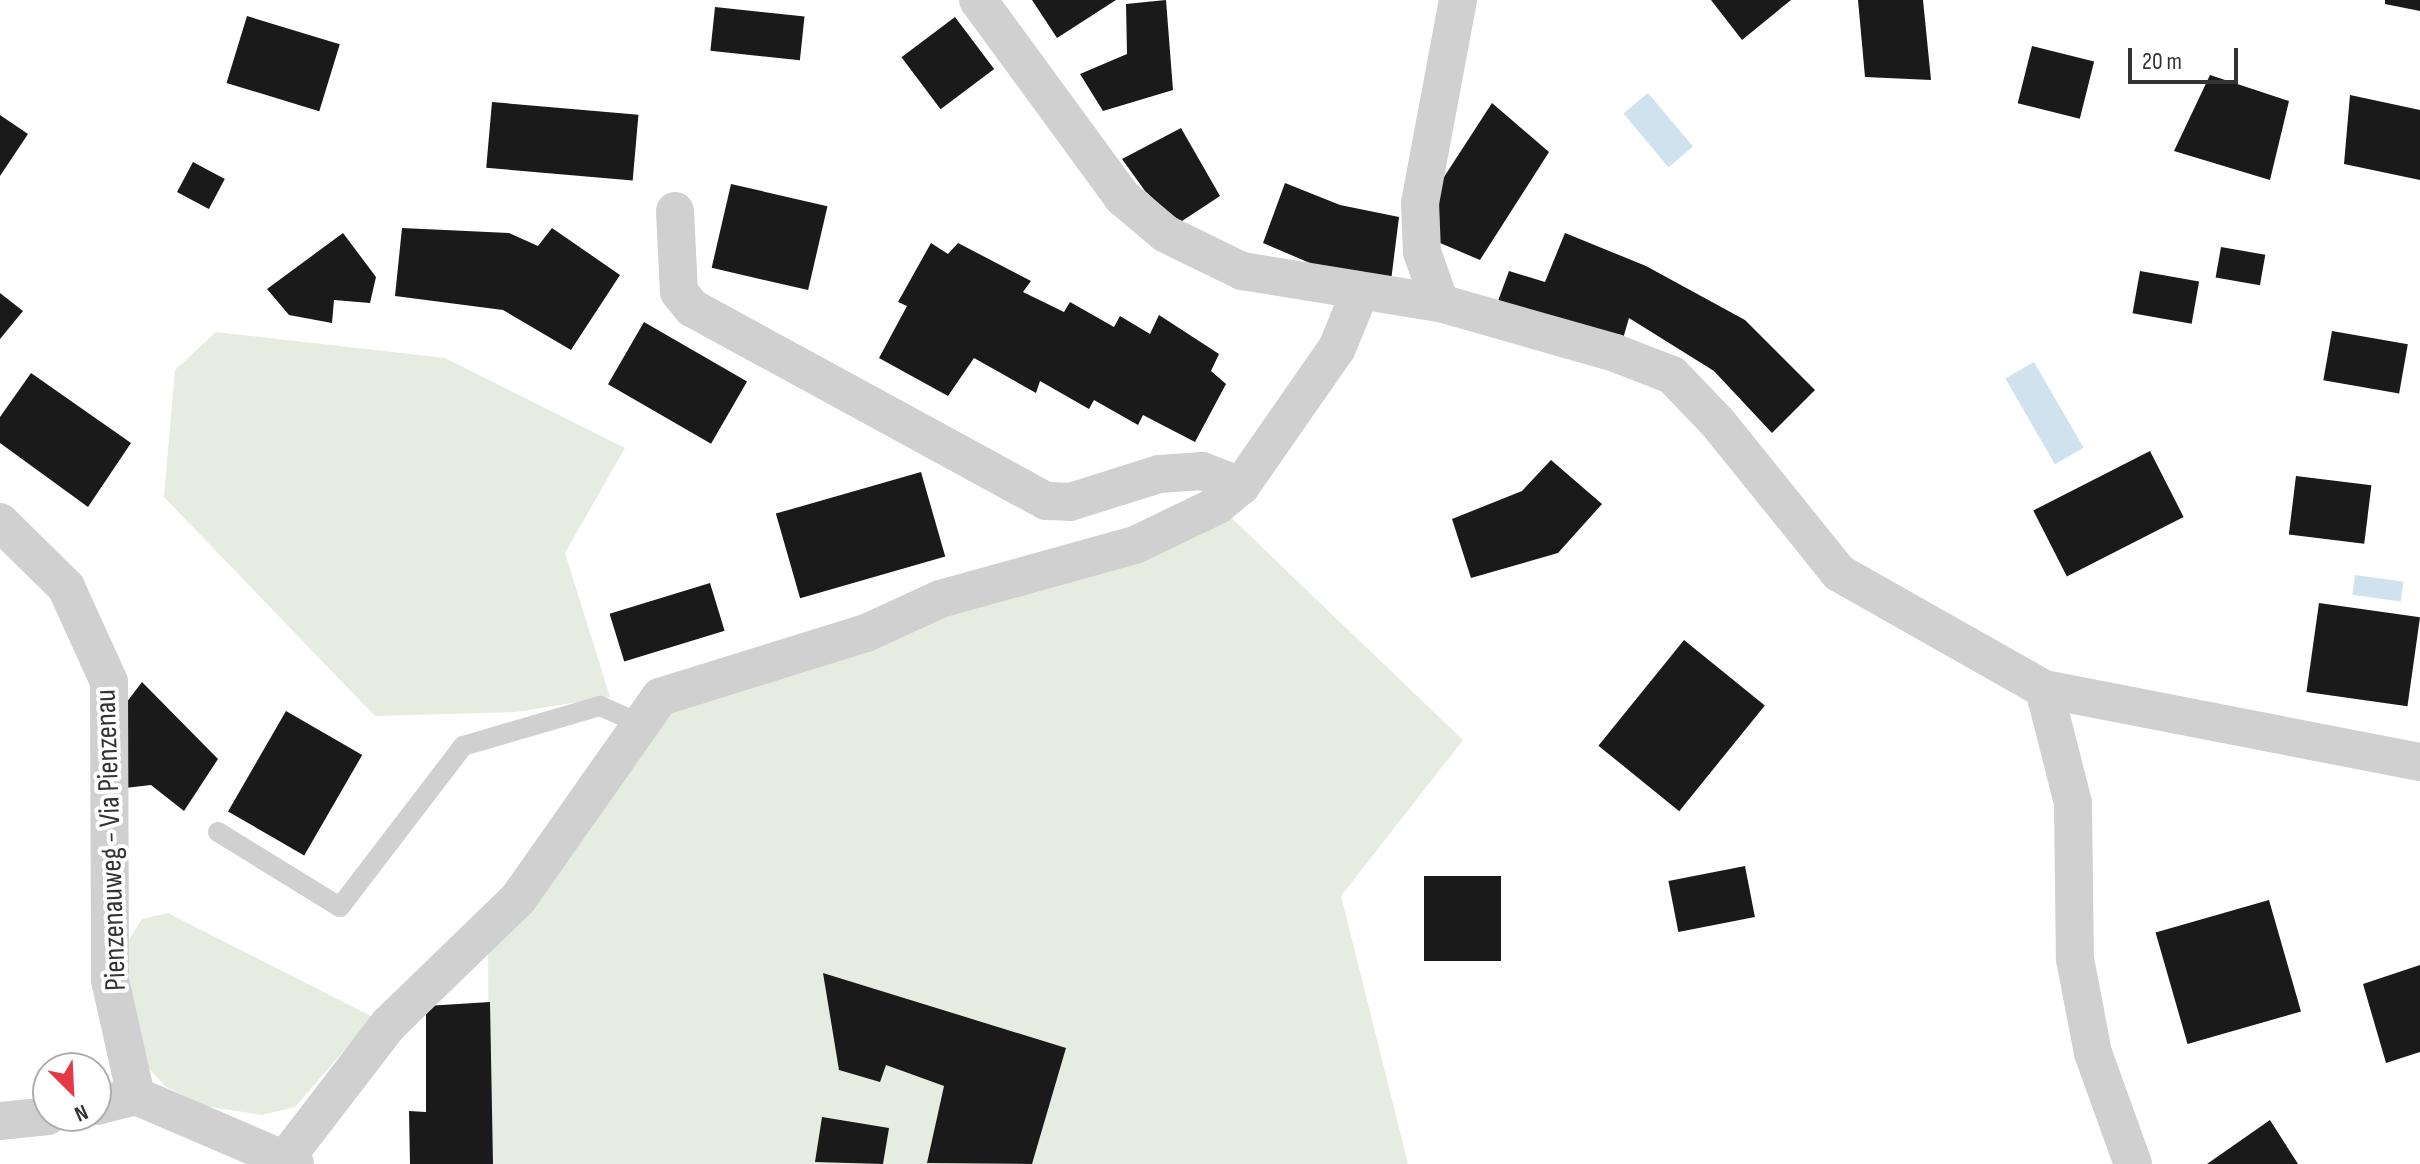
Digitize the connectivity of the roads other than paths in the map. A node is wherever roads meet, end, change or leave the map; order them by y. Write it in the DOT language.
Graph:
graph roads {
  1 [pos="978,0"];
  2 [pos="1458,0"];
  3 [pos="675,211"];
  4 [pos="1360,292"];
  5 [pos="1440,303"];
  6 [pos="1241,486"];
  7 [pos="0,522"];
  8 [pos="2044,689"];
  9 [pos="641,724"];
  10 [pos="2420,762"];
  11 [pos="218,832"];
  12 [pos="136,1096"];
  13 [pos="112,1102"];
  14 [pos="32,1118"];
  15 [pos="0,1121"];
  16 [pos="291,1161"];
  17 [pos="2133,1164"];
  1 -- 4 [label="street"];
  2 -- 5 [label="street"];
  3 -- 6 [label="street"];
  4 -- 5 [label="street"];
  4 -- 6 [label="street"];
  5 -- 8 [label="street"];
  6 -- 9 [label="street"];
  7 -- 12 [label="street, Pienzenauweg - Via Pienzenau"];
  8 -- 10 [label="street"];
  8 -- 17 [label="street"];
  9 -- 11 [label="lane"];
  9 -- 16 [label="street"];
  12 -- 13 [label="street"];
  12 -- 16 [label="street"];
  14 -- 15 [label="street"];
}
